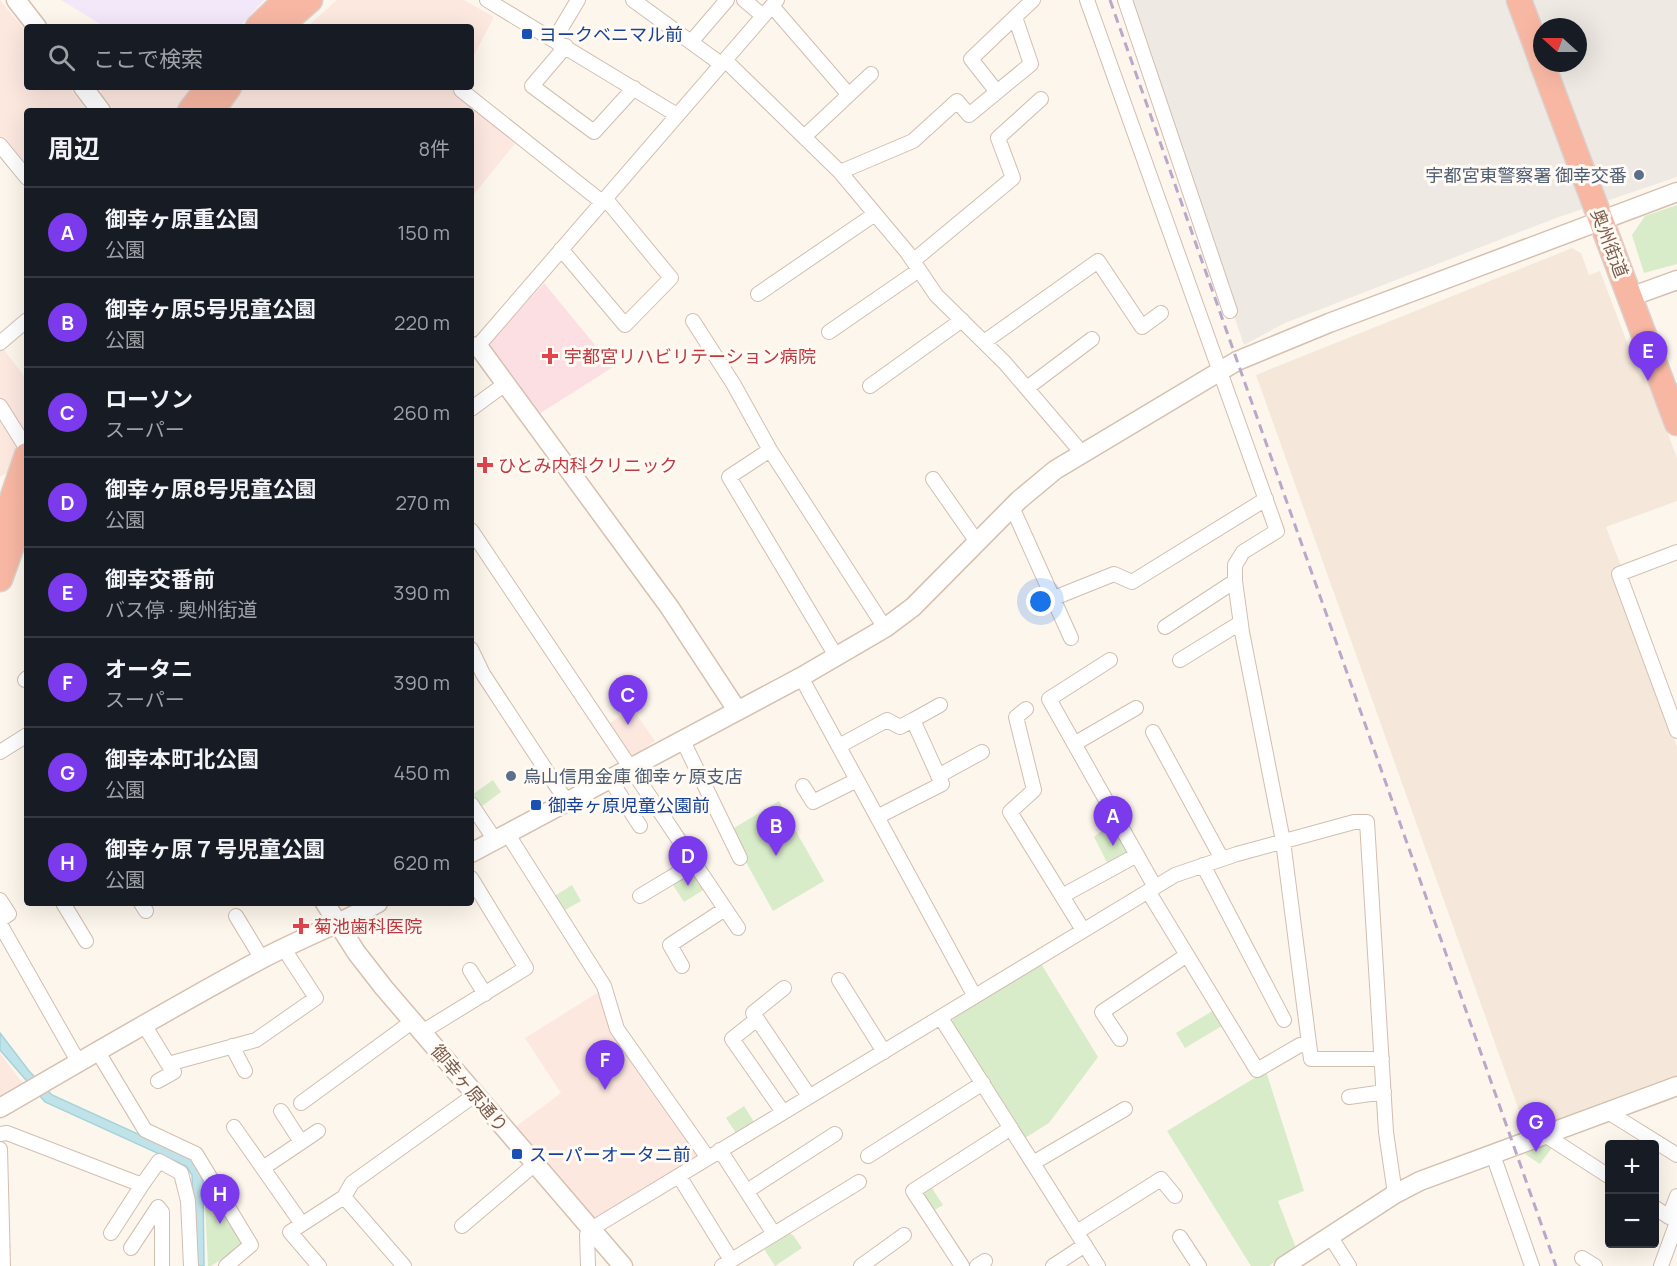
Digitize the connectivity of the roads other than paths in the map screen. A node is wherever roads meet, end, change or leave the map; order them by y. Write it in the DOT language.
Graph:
graph roads {
  1 [pos="16,0"];
  2 [pos="286,0"];
  3 [pos="310,0"];
  4 [pos="489,0"];
  5 [pos="578,0"];
  6 [pos="633,0"];
  7 [pos="658,0"];
  8 [pos="727,0"];
  9 [pos="744,0"];
  10 [pos="1033,0"];
  11 [pos="1087,0"];
  12 [pos="1125,0"];
  13 [pos="1519,0"];
  14 [pos="771,7"];
  15 [pos="650,12"];
  16 [pos="1015,17"];
  17 [pos="35,24"];
  18 [pos="261,24"];
  19 [pos="282,24"];
  20 [pos="1533,38"];
  21 [pos="691,42"];
  22 [pos="560,43"];
  23 [pos="723,62"];
  24 [pos="1546,72"];
  25 [pos="871,74"];
  26 [pos="634,88"];
  27 [pos="85,90"];
  28 [pos="206,90"];
  29 [pos="227,90"];
  30 [pos="461,90"];
  31 [pos="997,92"];
  32 [pos="849,95"];
  33 [pos="1041,99"];
  34 [pos="99,108"];
  35 [pos="192,108"];
  36 [pos="214,108"];
  37 [pos="677,115"];
  38 [pos="804,137"];
  39 [pos="0,145"];
  40 [pos="840,172"];
  41 [pos="24,174"];
  42 [pos="1677,192"];
  43 [pos="604,200"];
  44 [pos="875,214"];
  45 [pos="1600,219"];
  46 [pos="561,249"];
  47 [pos="916,265"];
  48 [pos="1677,279"];
  49 [pos="758,294"];
  50 [pos="1630,297"];
  51 [pos="1230,311"];
  52 [pos="1161,313"];
  53 [pos="962,320"];
  54 [pos="693,321"];
  55 [pos="24,323"];
  56 [pos="829,332"];
  57 [pos="1092,339"];
  58 [pos="984,342"];
  59 [pos="0,343"];
  60 [pos="474,344"];
  61 [pos="1219,372"];
  62 [pos="505,384"];
  63 [pos="870,386"];
  64 [pos="1027,388"];
  65 [pos="0,406"];
  66 [pos="474,407"];
  67 [pos="1677,423"];
  68 [pos="24,444"];
  69 [pos="770,450"];
  70 [pos="1082,453"];
  71 [pos="24,464"];
  72 [pos="933,479"];
  73 [pos="1266,499"];
  74 [pos="1012,507"];
  75 [pos="24,512"];
  76 [pos="0,534"];
  77 [pos="474,534"];
  78 [pos="977,542"];
  79 [pos="1677,552"];
  80 [pos="0,579"];
  81 [pos="1235,581"];
  82 [pos="1054,598"];
  83 [pos="1240,622"];
  84 [pos="1165,627"];
  85 [pos="885,628"];
  86 [pos="1071,638"];
  87 [pos="474,655"];
  88 [pos="836,656"];
  89 [pos="1110,660"];
  90 [pos="1180,660"];
  91 [pos="801,677"];
  92 [pos="940,705"];
  93 [pos="1136,708"];
  94 [pos="1026,709"];
  95 [pos="737,710"];
  96 [pos="913,720"];
  97 [pos="1677,731"];
  98 [pos="1153,732"];
  99 [pos="24,737"];
  100 [pos="682,740"];
  101 [pos="1074,744"];
  102 [pos="839,746"];
  103 [pos="0,752"];
  104 [pos="982,752"];
  105 [pos="631,768"];
  106 [pos="938,776"];
  107 [pos="610,779"];
  108 [pos="857,780"];
  109 [pos="803,786"];
  110 [pos="567,802"];
  111 [pos="474,807"];
  112 [pos="877,817"];
  113 [pos="640,826"];
  114 [pos="501,837"];
  115 [pos="1283,841"];
  116 [pos="474,851"];
  117 [pos="1137,855"];
  118 [pos="740,858"];
  119 [pos="1222,859"];
  120 [pos="694,863"];
  121 [pos="1203,865"];
  122 [pos="474,883"];
  123 [pos="1151,889"];
  124 [pos="640,896"];
  125 [pos="1062,896"];
  126 [pos="0,900"];
  127 [pos="65,906"];
  128 [pos="327,906"];
  129 [pos="372,906"];
  130 [pos="725,909"];
  131 [pos="236,916"];
  132 [pos="0,922"];
  133 [pos="339,924"];
  134 [pos="738,928"];
  135 [pos="1083,930"];
  136 [pos="86,941"];
  137 [pos="284,949"];
  138 [pos="1187,955"];
  139 [pos="262,959"];
  140 [pos="682,966"];
  141 [pos="470,970"];
  142 [pos="839,980"];
  143 [pos="784,988"];
  144 [pos="485,994"];
  145 [pos="974,995"];
  146 [pos="941,1018"];
  147 [pos="757,1019"];
  148 [pos="1284,1020"];
  149 [pos="143,1023"];
  150 [pos="418,1027"];
  151 [pos="1120,1039"];
  152 [pos="232,1046"];
  153 [pos="1309,1046"];
  154 [pos="98,1052"];
  155 [pos="884,1052"];
  156 [pos="1382,1059"];
  157 [pos="78,1063"];
  158 [pos="168,1064"];
  159 [pos="245,1071"];
  160 [pos="158,1081"];
  161 [pos="982,1083"];
  162 [pos="1677,1086"];
  163 [pos="1384,1092"];
  164 [pos="476,1094"];
  165 [pos="809,1096"];
  166 [pos="1348,1097"];
  167 [pos="301,1102"];
  168 [pos="0,1108"];
  169 [pos="1125,1109"];
  170 [pos="281,1111"];
  171 [pos="783,1112"];
  172 [pos="1608,1112"];
  173 [pos="234,1127"];
  174 [pos="1011,1128"];
  175 [pos="318,1131"];
  176 [pos="0,1134"];
  177 [pos="835,1134"];
  178 [pos="1545,1135"];
  179 [pos="301,1142"];
  180 [pos="0,1149"];
  181 [pos="720,1150"];
  182 [pos="1494,1155"];
  183 [pos="1677,1155"];
  184 [pos="868,1156"];
  185 [pos="708,1158"];
  186 [pos="1033,1163"];
  187 [pos="535,1164"];
  188 [pos="263,1168"];
  189 [pos="1605,1175"];
  190 [pos="679,1176"];
  191 [pos="859,1182"];
  192 [pos="142,1185"];
  193 [pos="747,1191"];
  194 [pos="1395,1194"];
  195 [pos="1175,1196"];
  196 [pos="1677,1196"];
  197 [pos="344,1197"];
  198 [pos="1659,1210"];
  199 [pos="1677,1222"];
  200 [pos="302,1224"];
  201 [pos="462,1226"];
  202 [pos="591,1229"];
  203 [pos="1077,1232"];
  204 [pos="111,1233"];
  205 [pos="774,1234"];
  206 [pos="904,1235"];
  207 [pos="1330,1236"];
  208 [pos="1180,1237"];
  209 [pos="1085,1245"];
  210 [pos="131,1248"];
  211 [pos="1582,1258"];
  212 [pos="2,1263"];
  213 [pos="726,1263"];
  214 [pos="229,1265"];
  215 [pos="162,1266"];
  216 [pos="191,1266"];
  217 [pos="319,1266"];
  218 [pos="404,1266"];
  219 [pos="588,1266"];
  220 [pos="623,1266"];
  221 [pos="861,1266"];
  222 [pos="962,1266"];
  223 [pos="1053,1266"];
  224 [pos="1098,1266"];
  225 [pos="1199,1266"];
  226 [pos="1284,1266"];
  227 [pos="1348,1266"];
  228 [pos="1532,1266"];
  229 [pos="1595,1266"];
  230 [pos="1661,1266"];
  1 -- 17 [label="street"];
  2 -- 18 [label="highway"];
  3 -- 19 [label="highway"];
  4 -- 22 [label="street"];
  5 -- 22 [label="street"];
  6 -- 15 [label="street"];
  7 -- 15 [label="street"];
  8 -- 21 [label="street"];
  9 -- 14 [label="street"];
  10 -- 16 [label="street"];
  11 -- 61 [label="street"];
  12 -- 51 [label="street"];
  13 -- 20 [label="highway, 奥州街道"];
  14 -- 23 [label="street"];
  14 -- 32 [label="street"];
  15 -- 21 [label="street"];
  16 -- 31 [label="street"];
  16 -- 31 [label="street"];
  21 -- 23 [label="street"];
  22 -- 26 [label="street"];
  22 -- 26 [label="street"];
  23 -- 37 [label="street"];
  23 -- 38 [label="street"];
  24 -- 45 [label="highway, 奥州街道"];
  25 -- 32 [label="street"];
  26 -- 37 [label="street"];
  27 -- 34 [label="street"];
  28 -- 35 [label="highway"];
  29 -- 36 [label="highway"];
  30 -- 43 [label="street"];
  31 -- 40 [label="street"];
  32 -- 38 [label="street"];
  33 -- 47 [label="street"];
  37 -- 43 [label="street"];
  38 -- 40 [label="street"];
  39 -- 41 [label="street"];
  40 -- 44 [label="street"];
  42 -- 45 [label="street"];
  43 -- 46 [label="street"];
  43 -- 46 [label="street"];
  44 -- 47 [label="street"];
  44 -- 49 [label="street"];
  45 -- 50 [label="highway, 奥州街道"];
  45 -- 61 [label="street"];
  46 -- 60 [label="street"];
  47 -- 53 [label="street"];
  47 -- 56 [label="street"];
  48 -- 50 [label="street"];
  50 -- 67 [label="highway, 奥州街道"];
  52 -- 58 [label="street"];
  53 -- 58 [label="street"];
  53 -- 63 [label="street"];
  54 -- 69 [label="street"];
  55 -- 59 [label="street"];
  57 -- 64 [label="street"];
  58 -- 64 [label="street"];
  60 -- 62 [label="street"];
  61 -- 70 [label="street"];
  61 -- 73 [label="street"];
  62 -- 66 [label="street"];
  62 -- 95 [label="street"];
  64 -- 70 [label="street"];
  65 -- 68 [label="street"];
  69 -- 85 [label="street"];
  69 -- 88 [label="street"];
  70 -- 74 [label="street"];
  71 -- 76 [label="highway"];
  72 -- 78 [label="street"];
  73 -- 81 [label="street"];
  73 -- 82 [label="street"];
  74 -- 78 [label="street"];
  74 -- 82 [label="street"];
  75 -- 80 [label="highway"];
  77 -- 105 [label="street"];
  78 -- 85 [label="street"];
  79 -- 97 [label="street"];
  81 -- 83 [label="street"];
  81 -- 84 [label="street"];
  82 -- 86 [label="street"];
  83 -- 90 [label="street"];
  83 -- 115 [label="street"];
  85 -- 88 [label="street"];
  87 -- 110 [label="street"];
  88 -- 91 [label="street"];
  89 -- 101 [label="street"];
  91 -- 95 [label="street"];
  91 -- 102 [label="street"];
  92 -- 96 [label="street"];
  93 -- 101 [label="street"];
  94 -- 125 [label="street"];
  95 -- 100 [label="street"];
  96 -- 102 [label="street"];
  96 -- 106 [label="street"];
  98 -- 119 [label="street"];
  99 -- 103 [label="street"];
  100 -- 105 [label="street"];
  100 -- 118 [label="street"];
  101 -- 117 [label="street"];
  102 -- 108 [label="street"];
  104 -- 106 [label="street"];
  105 -- 107 [label="street"];
  105 -- 120 [label="street"];
  106 -- 112 [label="street"];
  107 -- 110 [label="street"];
  107 -- 113 [label="street"];
  108 -- 109 [label="street"];
  108 -- 112 [label="street"];
  110 -- 114 [label="street"];
  111 -- 114 [label="street"];
  112 -- 145 [label="street"];
  114 -- 116 [label="street"];
  114 -- 185 [label="street"];
  115 -- 119 [label="street"];
  115 -- 153 [label="street"];
  115 -- 156 [label="street"];
  117 -- 123 [label="street"];
  117 -- 125 [label="street"];
  119 -- 121 [label="street"];
  120 -- 124 [label="street"];
  120 -- 130 [label="street"];
  121 -- 123 [label="street"];
  121 -- 148 [label="street"];
  122 -- 144 [label="street"];
  123 -- 135 [label="street"];
  123 -- 138 [label="street"];
  125 -- 135 [label="street"];
  126 -- 132 [label="street"];
  127 -- 136 [label="street"];
  128 -- 133 [label="street, 御幸ヶ原通り"];
  129 -- 133 [label="street"];
  130 -- 134 [label="street"];
  130 -- 140 [label="street"];
  131 -- 139 [label="street"];
  132 -- 157 [label="street"];
  133 -- 137 [label="street"];
  133 -- 150 [label="street, 御幸ヶ原通り"];
  135 -- 145 [label="street"];
  137 -- 139 [label="street"];
  137 -- 152 [label="street"];
  138 -- 151 [label="street"];
  138 -- 153 [label="street"];
  139 -- 149 [label="street"];
  141 -- 144 [label="street"];
  142 -- 155 [label="street"];
  143 -- 147 [label="street"];
  144 -- 150 [label="street"];
  145 -- 146 [label="street"];
  146 -- 155 [label="street"];
  146 -- 161 [label="street"];
  147 -- 165 [label="street"];
  147 -- 171 [label="street"];
  149 -- 154 [label="street"];
  149 -- 158 [label="street"];
  150 -- 164 [label="street, 御幸ヶ原通り"];
  150 -- 167 [label="street"];
  152 -- 158 [label="street"];
  152 -- 159 [label="street"];
  153 -- 156 [label="street"];
  154 -- 157 [label="street"];
  154 -- 214 [label="street"];
  155 -- 165 [label="street"];
  156 -- 163 [label="street"];
  157 -- 168 [label="street"];
  158 -- 160 [label="street"];
  161 -- 174 [label="street"];
  161 -- 184 [label="street"];
  162 -- 172 [label="street"];
  163 -- 166 [label="street"];
  163 -- 194 [label="street"];
  164 -- 187 [label="street, 御幸ヶ原通り"];
  164 -- 197 [label="street"];
  165 -- 171 [label="street"];
  169 -- 186 [label="street"];
  170 -- 179 [label="street"];
  171 -- 181 [label="street"];
  172 -- 178 [label="street"];
  172 -- 183 [label="street"];
  173 -- 188 [label="street"];
  174 -- 186 [label="street"];
  174 -- 222 [label="street"];
  175 -- 179 [label="street"];
  176 -- 192 [label="street"];
  177 -- 193 [label="street"];
  178 -- 182 [label="street"];
  178 -- 189 [label="street"];
  179 -- 188 [label="street"];
  180 -- 212 [label="street"];
  181 -- 185 [label="street"];
  181 -- 193 [label="street"];
  182 -- 194 [label="street"];
  182 -- 228 [label="street"];
  185 -- 190 [label="street"];
  186 -- 203 [label="street"];
  187 -- 201 [label="street"];
  187 -- 202 [label="street, 御幸ヶ原通り"];
  188 -- 200 [label="street"];
  190 -- 202 [label="street"];
  190 -- 213 [label="street"];
  191 -- 205 [label="street"];
  192 -- 204 [label="street"];
  192 -- 216 [label="street"];
  193 -- 205 [label="street"];
  194 -- 207 [label="street"];
  195 -- 203 [label="street"];
  196 -- 198 [label="street"];
  197 -- 200 [label="street"];
  197 -- 218 [label="street"];
  199 -- 230 [label="street"];
  200 -- 217 [label="street"];
  202 -- 219 [label="street"];
  202 -- 220 [label="street, 御幸ヶ原通り"];
  203 -- 209 [label="street"];
  205 -- 213 [label="street"];
  206 -- 221 [label="street"];
  207 -- 226 [label="street"];
  207 -- 227 [label="street"];
  208 -- 225 [label="street"];
  209 -- 223 [label="street"];
  209 -- 224 [label="street"];
  210 -- 215 [label="street"];
  211 -- 229 [label="street"];
}
